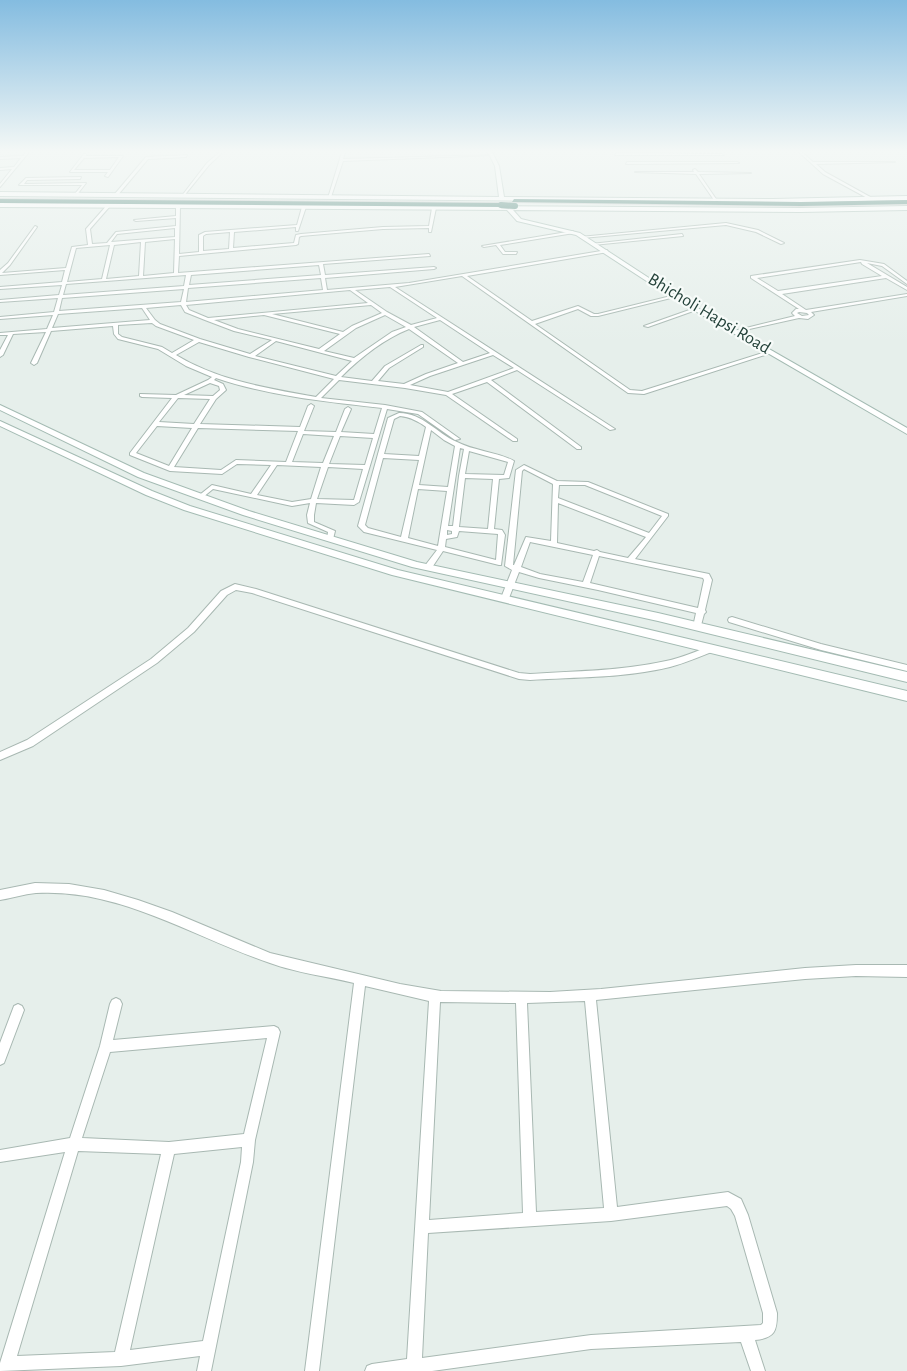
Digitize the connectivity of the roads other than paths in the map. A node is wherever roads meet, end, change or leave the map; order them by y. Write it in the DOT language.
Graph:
graph roads {
  1 [pos="99,216"];
  2 [pos="301,216"];
  3 [pos="433,216"];
  4 [pos="515,216"];
  5 [pos="176,218"];
  6 [pos="136,220"];
  7 [pos="298,226"];
  8 [pos="35,227"];
  9 [pos="177,227"];
  10 [pos="232,231"];
  11 [pos="573,232"];
  12 [pos="682,235"];
  13 [pos="297,236"];
  14 [pos="582,237"];
  15 [pos="177,238"];
  16 [pos="143,241"];
  17 [pos="110,243"];
  18 [pos="782,243"];
  19 [pos="497,244"];
  20 [pos="594,244"];
  21 [pos="90,245"];
  22 [pos="484,246"];
  23 [pos="231,249"];
  24 [pos="201,252"];
  25 [pos="607,252"];
  26 [pos="516,253"];
  27 [pos="507,254"];
  28 [pos="177,255"];
  29 [pos="429,255"];
  30 [pos="496,255"];
  31 [pos="860,261"];
  32 [pos="321,263"];
  33 [pos="434,268"];
  34 [pos="68,269"];
  35 [pos="0,273"];
  36 [pos="189,273"];
  37 [pos="176,274"];
  38 [pos="463,275"];
  39 [pos="324,276"];
  40 [pos="141,277"];
  41 [pos="885,277"];
  42 [pos="104,280"];
  43 [pos="63,283"];
  44 [pos="907,283"];
  45 [pos="391,286"];
  46 [pos="186,287"];
  47 [pos="0,288"];
  48 [pos="351,289"];
  49 [pos="907,289"];
  50 [pos="325,291"];
  51 [pos="775,293"];
  52 [pos="907,295"];
  53 [pos="673,296"];
  54 [pos="60,297"];
  55 [pos="0,301"];
  56 [pos="183,304"];
  57 [pos="371,304"];
  58 [pos="143,307"];
  59 [pos="697,309"];
  60 [pos="805,310"];
  61 [pos="56,313"];
  62 [pos="386,313"];
  63 [pos="261,314"];
  64 [pos="799,317"];
  65 [pos="0,318"];
  66 [pos="441,318"];
  67 [pos="206,319"];
  68 [pos="153,321"];
  69 [pos="532,323"];
  70 [pos="115,324"];
  71 [pos="646,326"];
  72 [pos="410,327"];
  73 [pos="49,330"];
  74 [pos="736,332"];
  75 [pos="11,333"];
  76 [pos="0,334"];
  77 [pos="344,334"];
  78 [pos="198,340"];
  79 [pos="274,340"];
  80 [pos="421,346"];
  81 [pos="320,351"];
  82 [pos="771,352"];
  83 [pos="0,353"];
  84 [pos="494,353"];
  85 [pos="172,355"];
  86 [pos="251,356"];
  87 [pos="355,360"];
  88 [pos="34,363"];
  89 [pos="461,363"];
  90 [pos="519,368"];
  91 [pos="215,375"];
  92 [pos="338,378"];
  93 [pos="488,380"];
  94 [pos="210,381"];
  95 [pos="374,382"];
  96 [pos="405,386"];
  97 [pos="448,394"];
  98 [pos="142,395"];
  99 [pos="176,397"];
  100 [pos="214,398"];
  101 [pos="317,399"];
  102 [pos="311,406"];
  103 [pos="0,407"];
  104 [pos="386,407"];
  105 [pos="348,409"];
  106 [pos="0,423"];
  107 [pos="155,424"];
  108 [pos="196,426"];
  109 [pos="429,426"];
  110 [pos="612,429"];
  111 [pos="300,430"];
  112 [pos="907,432"];
  113 [pos="338,434"];
  114 [pos="376,436"];
  115 [pos="515,440"];
  116 [pos="458,442"];
  117 [pos="467,448"];
  118 [pos="579,448"];
  119 [pos="380,456"];
  120 [pos="422,458"];
  121 [pos="275,463"];
  122 [pos="288,464"];
  123 [pos="327,465"];
  124 [pos="367,467"];
  125 [pos="170,469"];
  126 [pos="462,476"];
  127 [pos="496,477"];
  128 [pos="556,483"];
  129 [pos="415,487"];
  130 [pos="451,489"];
  131 [pos="253,496"];
  132 [pos="200,497"];
  133 [pos="555,499"];
  134 [pos="312,501"];
  135 [pos="445,528"];
  136 [pos="456,528"];
  137 [pos="491,530"];
  138 [pos="650,536"];
  139 [pos="443,538"];
  140 [pos="330,539"];
  141 [pos="404,540"];
  142 [pos="554,544"];
  143 [pos="441,549"];
  144 [pos="597,552"];
  145 [pos="631,559"];
  146 [pos="428,567"];
  147 [pos="517,568"];
  148 [pos="586,584"];
  149 [pos="510,585"];
  150 [pos="505,598"];
  151 [pos="702,612"];
  152 [pos="732,620"];
  153 [pos="697,627"];
  154 [pos="711,649"];
  155 [pos="907,668"];
  156 [pos="907,677"];
  157 [pos="907,696"];
  158 [pos="0,756"];
  159 [pos="0,895"];
  160 [pos="907,971"];
  161 [pos="360,981"];
  162 [pos="590,995"];
  163 [pos="435,996"];
  164 [pos="521,998"];
  165 [pos="117,1004"];
  166 [pos="18,1010"];
  167 [pos="106,1046"];
  168 [pos="0,1059"];
  169 [pos="249,1140"];
  170 [pos="74,1144"];
  171 [pos="169,1148"];
  172 [pos="0,1156"];
  173 [pos="611,1214"];
  174 [pos="530,1219"];
  175 [pos="421,1227"];
  176 [pos="746,1334"];
  177 [pos="208,1348"];
  178 [pos="121,1359"];
  179 [pos="414,1366"];
  180 [pos="6,1367"];
  181 [pos="204,1371"];
  182 [pos="312,1371"];
  183 [pos="372,1371"];
  184 [pos="758,1371"];
  1 -- 21 [label="street"];
  2 -- 7 [label="street"];
  3 -- 13 [label="street"];
  4 -- 11 [label="street, Bhicholi Hapsi Road"];
  5 -- 6 [label="street"];
  5 -- 9 [label="street"];
  7 -- 10 [label="street"];
  7 -- 13 [label="street"];
  8 -- 35 [label="street"];
  9 -- 15 [label="street"];
  9 -- 17 [label="street"];
  10 -- 23 [label="street"];
  10 -- 24 [label="street"];
  11 -- 14 [label="street, Bhicholi Hapsi Road"];
  11 -- 19 [label="street"];
  12 -- 20 [label="street"];
  13 -- 23 [label="street"];
  14 -- 18 [label="street"];
  14 -- 20 [label="street, Bhicholi Hapsi Road"];
  15 -- 16 [label="street"];
  15 -- 28 [label="street"];
  16 -- 17 [label="street"];
  16 -- 40 [label="street"];
  17 -- 21 [label="street"];
  17 -- 42 [label="street"];
  19 -- 22 [label="street"];
  19 -- 27 [label="street"];
  20 -- 25 [label="street, Bhicholi Hapsi Road"];
  21 -- 34 [label="street"];
  23 -- 24 [label="street"];
  24 -- 28 [label="street"];
  25 -- 38 [label="street"];
  25 -- 53 [label="street, Bhicholi Hapsi Road"];
  26 -- 27 [label="street"];
  27 -- 30 [label="street"];
  28 -- 37 [label="street"];
  29 -- 32 [label="street"];
  31 -- 41 [label="street"];
  31 -- 44 [label="street"];
  31 -- 51 [label="street"];
  32 -- 36 [label="street"];
  32 -- 39 [label="street"];
  33 -- 39 [label="street"];
  34 -- 35 [label="street"];
  34 -- 43 [label="street"];
  36 -- 37 [label="street"];
  36 -- 46 [label="street"];
  37 -- 40 [label="street"];
  38 -- 45 [label="street"];
  38 -- 69 [label="street"];
  39 -- 46 [label="street"];
  39 -- 50 [label="street"];
  40 -- 42 [label="street"];
  41 -- 49 [label="street"];
  41 -- 51 [label="street"];
  42 -- 43 [label="street"];
  43 -- 47 [label="street"];
  43 -- 54 [label="street"];
  45 -- 48 [label="street"];
  45 -- 66 [label="street"];
  46 -- 54 [label="street"];
  46 -- 56 [label="street"];
  48 -- 50 [label="street"];
  48 -- 57 [label="street"];
  50 -- 56 [label="street"];
  51 -- 60 [label="street"];
  52 -- 60 [label="street"];
  53 -- 59 [label="street, Bhicholi Hapsi Road"];
  53 -- 69 [label="street"];
  54 -- 55 [label="street"];
  54 -- 61 [label="street"];
  56 -- 58 [label="street"];
  56 -- 67 [label="street"];
  57 -- 62 [label="street"];
  57 -- 63 [label="street"];
  58 -- 61 [label="street"];
  58 -- 68 [label="street"];
  59 -- 71 [label="street"];
  59 -- 74 [label="street, Bhicholi Hapsi Road"];
  60 -- 64 [label="street"];
  60 -- 64 [label="street"];
  61 -- 65 [label="street"];
  61 -- 73 [label="street"];
  62 -- 72 [label="street"];
  62 -- 77 [label="street"];
  63 -- 67 [label="street"];
  63 -- 77 [label="street"];
  64 -- 74 [label="street"];
  66 -- 72 [label="street"];
  66 -- 84 [label="street"];
  67 -- 79 [label="street"];
  68 -- 70 [label="street"];
  68 -- 78 [label="street"];
  69 -- 82 [label="street"];
  70 -- 73 [label="street"];
  70 -- 85 [label="street"];
  72 -- 87 [label="street"];
  72 -- 89 [label="street"];
  73 -- 75 [label="street"];
  73 -- 88 [label="street"];
  74 -- 82 [label="street, Bhicholi Hapsi Road"];
  75 -- 76 [label="street"];
  75 -- 83 [label="street"];
  77 -- 81 [label="street"];
  78 -- 85 [label="street"];
  78 -- 86 [label="street"];
  79 -- 81 [label="street"];
  79 -- 86 [label="street"];
  80 -- 95 [label="street"];
  81 -- 87 [label="street"];
  82 -- 112 [label="street, Bhicholi Hapsi Road"];
  84 -- 89 [label="street"];
  84 -- 90 [label="street"];
  85 -- 91 [label="street"];
  86 -- 92 [label="street"];
  87 -- 92 [label="street"];
  89 -- 96 [label="street"];
  90 -- 93 [label="street"];
  90 -- 110 [label="street"];
  91 -- 94 [label="street"];
  91 -- 101 [label="street"];
  92 -- 95 [label="street"];
  92 -- 101 [label="street"];
  93 -- 97 [label="street"];
  93 -- 118 [label="street"];
  94 -- 99 [label="street"];
  94 -- 100 [label="street"];
  95 -- 96 [label="street"];
  96 -- 97 [label="street"];
  97 -- 115 [label="street"];
  98 -- 99 [label="street"];
  99 -- 100 [label="street"];
  99 -- 107 [label="street"];
  100 -- 108 [label="street"];
  101 -- 104 [label="street"];
  102 -- 111 [label="street"];
  103 -- 132 [label="street"];
  104 -- 114 [label="street"];
  104 -- 116 [label="street"];
  105 -- 113 [label="street"];
  106 -- 150 [label="street"];
  107 -- 108 [label="street"];
  107 -- 125 [label="street"];
  108 -- 111 [label="street"];
  108 -- 125 [label="street"];
  109 -- 116 [label="street"];
  109 -- 119 [label="street"];
  109 -- 120 [label="street"];
  111 -- 113 [label="street"];
  111 -- 122 [label="street"];
  113 -- 114 [label="street"];
  113 -- 123 [label="street"];
  114 -- 124 [label="street"];
  116 -- 117 [label="street"];
  116 -- 130 [label="street"];
  117 -- 126 [label="street"];
  117 -- 127 [label="street"];
  119 -- 120 [label="street"];
  119 -- 141 [label="street"];
  120 -- 129 [label="street"];
  121 -- 122 [label="street"];
  121 -- 125 [label="street"];
  121 -- 131 [label="street"];
  122 -- 123 [label="street"];
  123 -- 124 [label="street"];
  123 -- 134 [label="street"];
  124 -- 134 [label="street"];
  126 -- 127 [label="street"];
  126 -- 136 [label="street"];
  127 -- 137 [label="street"];
  128 -- 133 [label="street"];
  128 -- 138 [label="street"];
  128 -- 147 [label="street"];
  129 -- 130 [label="street"];
  129 -- 141 [label="street"];
  130 -- 135 [label="street"];
  131 -- 132 [label="street"];
  131 -- 134 [label="street"];
  132 -- 140 [label="street"];
  133 -- 138 [label="street"];
  133 -- 142 [label="street"];
  134 -- 140 [label="street"];
  135 -- 136 [label="street"];
  135 -- 139 [label="street"];
  136 -- 137 [label="street"];
  136 -- 139 [label="street"];
  137 -- 143 [label="street"];
  138 -- 145 [label="street"];
  139 -- 143 [label="street"];
  140 -- 146 [label="street"];
  141 -- 143 [label="street"];
  142 -- 144 [label="street"];
  142 -- 147 [label="street"];
  143 -- 146 [label="street"];
  144 -- 145 [label="street"];
  144 -- 148 [label="street"];
  145 -- 151 [label="street"];
  146 -- 149 [label="street"];
  147 -- 148 [label="street"];
  147 -- 149 [label="street"];
  148 -- 151 [label="street"];
  149 -- 150 [label="street"];
  149 -- 153 [label="street"];
  150 -- 154 [label="street"];
  151 -- 153 [label="street"];
  152 -- 155 [label="street"];
  153 -- 156 [label="street"];
  154 -- 157 [label="street"];
  154 -- 158 [label="street"];
  159 -- 161 [label="street"];
  160 -- 162 [label="street"];
  161 -- 163 [label="street"];
  161 -- 182 [label="street"];
  162 -- 164 [label="street"];
  162 -- 173 [label="street"];
  163 -- 164 [label="street"];
  163 -- 175 [label="street"];
  164 -- 174 [label="street"];
  165 -- 167 [label="street"];
  166 -- 168 [label="street"];
  167 -- 169 [label="street"];
  167 -- 170 [label="street"];
  169 -- 171 [label="street"];
  169 -- 177 [label="street"];
  170 -- 171 [label="street"];
  170 -- 172 [label="street"];
  170 -- 180 [label="street"];
  171 -- 178 [label="street"];
  173 -- 174 [label="street"];
  173 -- 176 [label="street"];
  174 -- 175 [label="street"];
  175 -- 179 [label="street"];
  176 -- 179 [label="street"];
  176 -- 184 [label="street"];
  177 -- 178 [label="street"];
  177 -- 181 [label="street"];
  178 -- 180 [label="street"];
  179 -- 183 [label="street"];
}
